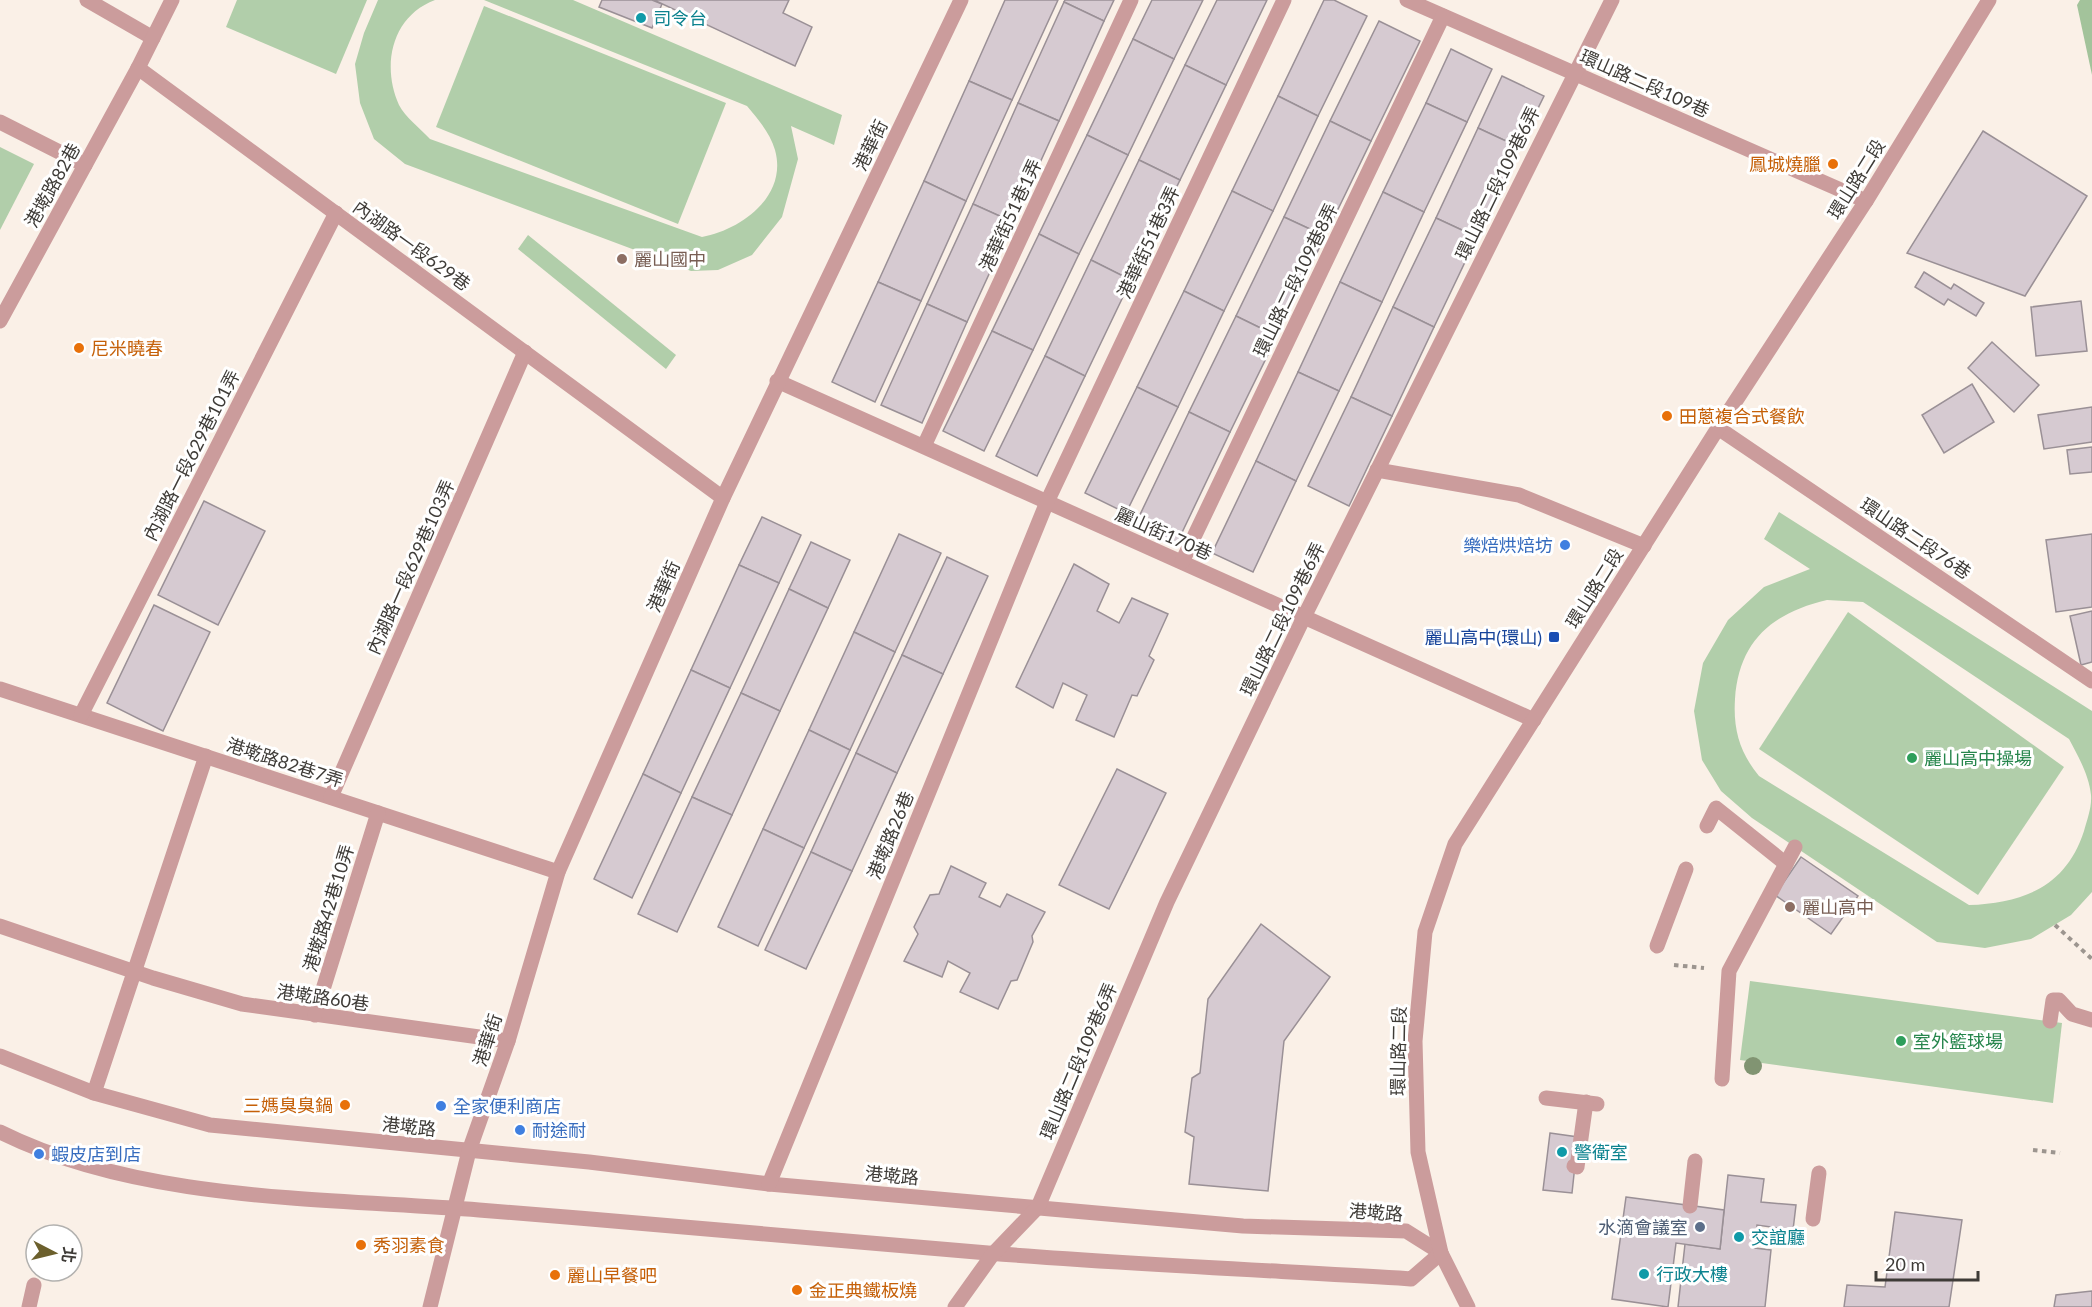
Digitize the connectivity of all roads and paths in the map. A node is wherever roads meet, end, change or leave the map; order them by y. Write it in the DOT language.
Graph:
graph roads {
  1 [pos="87,0"];
  2 [pos="172,0"];
  3 [pos="961,0"];
  4 [pos="1131,0"];
  5 [pos="1284,0"];
  6 [pos="1407,0"];
  7 [pos="1612,0"];
  8 [pos="1989,0"];
  9 [pos="1443,16"];
  10 [pos="153,38"];
  11 [pos="138,68"];
  12 [pos="1574,73"];
  13 [pos="0,122"];
  14 [pos="85,165"];
  15 [pos="1866,201"];
  16 [pos="336,213"];
  17 [pos="0,321"];
  18 [pos="525,352"];
  19 [pos="777,381"];
  20 [pos="1718,428"];
  21 [pos="924,446"];
  22 [pos="1377,470"];
  23 [pos="723,498"];
  24 [pos="1047,502"];
  25 [pos="1644,546"];
  26 [pos="1182,562"];
  27 [pos="1304,617"];
  28 [pos="2092,681"];
  29 [pos="0,689"];
  30 [pos="81,715"];
  31 [pos="1534,720"];
  32 [pos="206,756"];
  33 [pos="331,797"];
  34 [pos="378,813"];
  35 [pos="1707,826"];
  36 [pos="1795,847"];
  37 [pos="1786,864"];
  38 [pos="1686,869"];
  39 [pos="558,872"];
  40 [pos="2055,925"];
  41 [pos="0,926"];
  42 [pos="1658,946"];
  43 [pos="2092,959"];
  44 [pos="136,972"];
  45 [pos="315,1015"];
  46 [pos="2092,1020"];
  47 [pos="2050,1021"];
  48 [pos="508,1041"];
  49 [pos="0,1056"];
  50 [pos="1722,1079"];
  51 [pos="94,1093"];
  52 [pos="1545,1098"];
  53 [pos="0,1132"];
  54 [pos="2033,1150"];
  55 [pos="469,1151"];
  56 [pos="2060,1153"];
  57 [pos="1695,1161"];
  58 [pos="1575,1166"];
  59 [pos="1819,1173"];
  60 [pos="769,1184"];
  61 [pos="1690,1206"];
  62 [pos="1038,1207"];
  63 [pos="455,1209"];
  64 [pos="1814,1219"];
  65 [pos="1441,1253"];
  66 [pos="993,1254"];
  67 [pos="34,1285"];
  68 [pos="29,1307"];
  69 [pos="430,1307"];
  70 [pos="955,1307"];
  71 [pos="1468,1307"];
  1 -- 10 [label="street"];
  2 -- 10 [label="street"];
  3 -- 19 [label="street, 港華街"];
  4 -- 21 [label="street, 港華街51巷1弄"];
  5 -- 24 [label="street, 港華街51巷3弄"];
  6 -- 9 [label="street, 環山路二段109巷"];
  7 -- 12 [label="street, 環山路二段109巷6弄"];
  8 -- 15 [label="street, 環山路二段"];
  9 -- 12 [label="street, 環山路二段109巷"];
  9 -- 26 [label="street, 環山路二段109巷8弄"];
  10 -- 11 [label="street"];
  11 -- 14 [label="street, 港墘路82巷"];
  11 -- 16 [label="street, 內湖路一段629巷"];
  12 -- 15 [label="street, 環山路二段109巷"];
  12 -- 22 [label="street, 環山路二段109巷6弄"];
  13 -- 14 [label="street"];
  14 -- 17 [label="street, 港墘路82巷"];
  15 -- 20 [label="street, 環山路二段"];
  16 -- 18 [label="street, 內湖路一段629巷"];
  16 -- 30 [label="street, 內湖路一段629巷101弄"];
  18 -- 23 [label="street, 內湖路一段629巷"];
  18 -- 33 [label="street, 內湖路一段629巷103弄"];
  19 -- 21 [label="street, 麗山街170巷"];
  19 -- 23 [label="street, 港華街"];
  20 -- 25 [label="street, 環山路二段"];
  20 -- 28 [label="street, 環山路二段76巷"];
  21 -- 24 [label="street, 麗山街170巷"];
  22 -- 25 [label="street"];
  22 -- 27 [label="street, 環山路二段109巷6弄"];
  23 -- 39 [label="street, 港華街"];
  24 -- 26 [label="street, 麗山街170巷"];
  24 -- 60 [label="street, 港墘路26巷"];
  25 -- 31 [label="street, 環山路二段"];
  26 -- 27 [label="street, 麗山街170巷"];
  27 -- 31 [label="street, 麗山街170巷"];
  27 -- 62 [label="street, 環山路二段109巷6弄"];
  29 -- 30 [label="street, 港墘路82巷7弄"];
  30 -- 32 [label="street, 港墘路82巷7弄"];
  31 -- 65 [label="street, 環山路二段"];
  32 -- 33 [label="street, 港墘路82巷7弄"];
  32 -- 44 [label="street"];
  33 -- 34 [label="street, 港墘路82巷7弄"];
  34 -- 39 [label="street, 港墘路82巷7弄"];
  34 -- 45 [label="street, 港墘路42巷10弄"];
  35 -- 37 [label="street"];
  36 -- 37 [label="street"];
  37 -- 50 [label="street"];
  38 -- 42 [label="street"];
  39 -- 48 [label="street, 港華街"];
  40 -- 43 [label="path"];
  41 -- 44 [label="street, 港墘路60巷"];
  44 -- 45 [label="street, 港墘路60巷"];
  44 -- 51 [label="street"];
  45 -- 48 [label="street, 港墘路60巷"];
  46 -- 47 [label="street"];
  48 -- 55 [label="street, 港華街"];
  49 -- 51 [label="street, 港墘路"];
  51 -- 55 [label="street, 港墘路"];
  52 -- 58 [label="street"];
  53 -- 63 [label="street"];
  54 -- 56 [label="path"];
  55 -- 60 [label="street, 港墘路"];
  55 -- 63 [label="street, 港華街"];
  57 -- 61 [label="street"];
  59 -- 64 [label="street"];
  60 -- 62 [label="street, 港墘路"];
  62 -- 65 [label="street, 港墘路"];
  62 -- 66 [label="street, 環山路二段109巷6弄"];
  63 -- 66 [label="street"];
  63 -- 69 [label="street, 港華街"];
  65 -- 66 [label="street"];
  65 -- 71 [label="street, 環山路二段"];
  66 -- 70 [label="street, 環山路二段109巷6弄"];
  67 -- 68 [label="street"];
}
